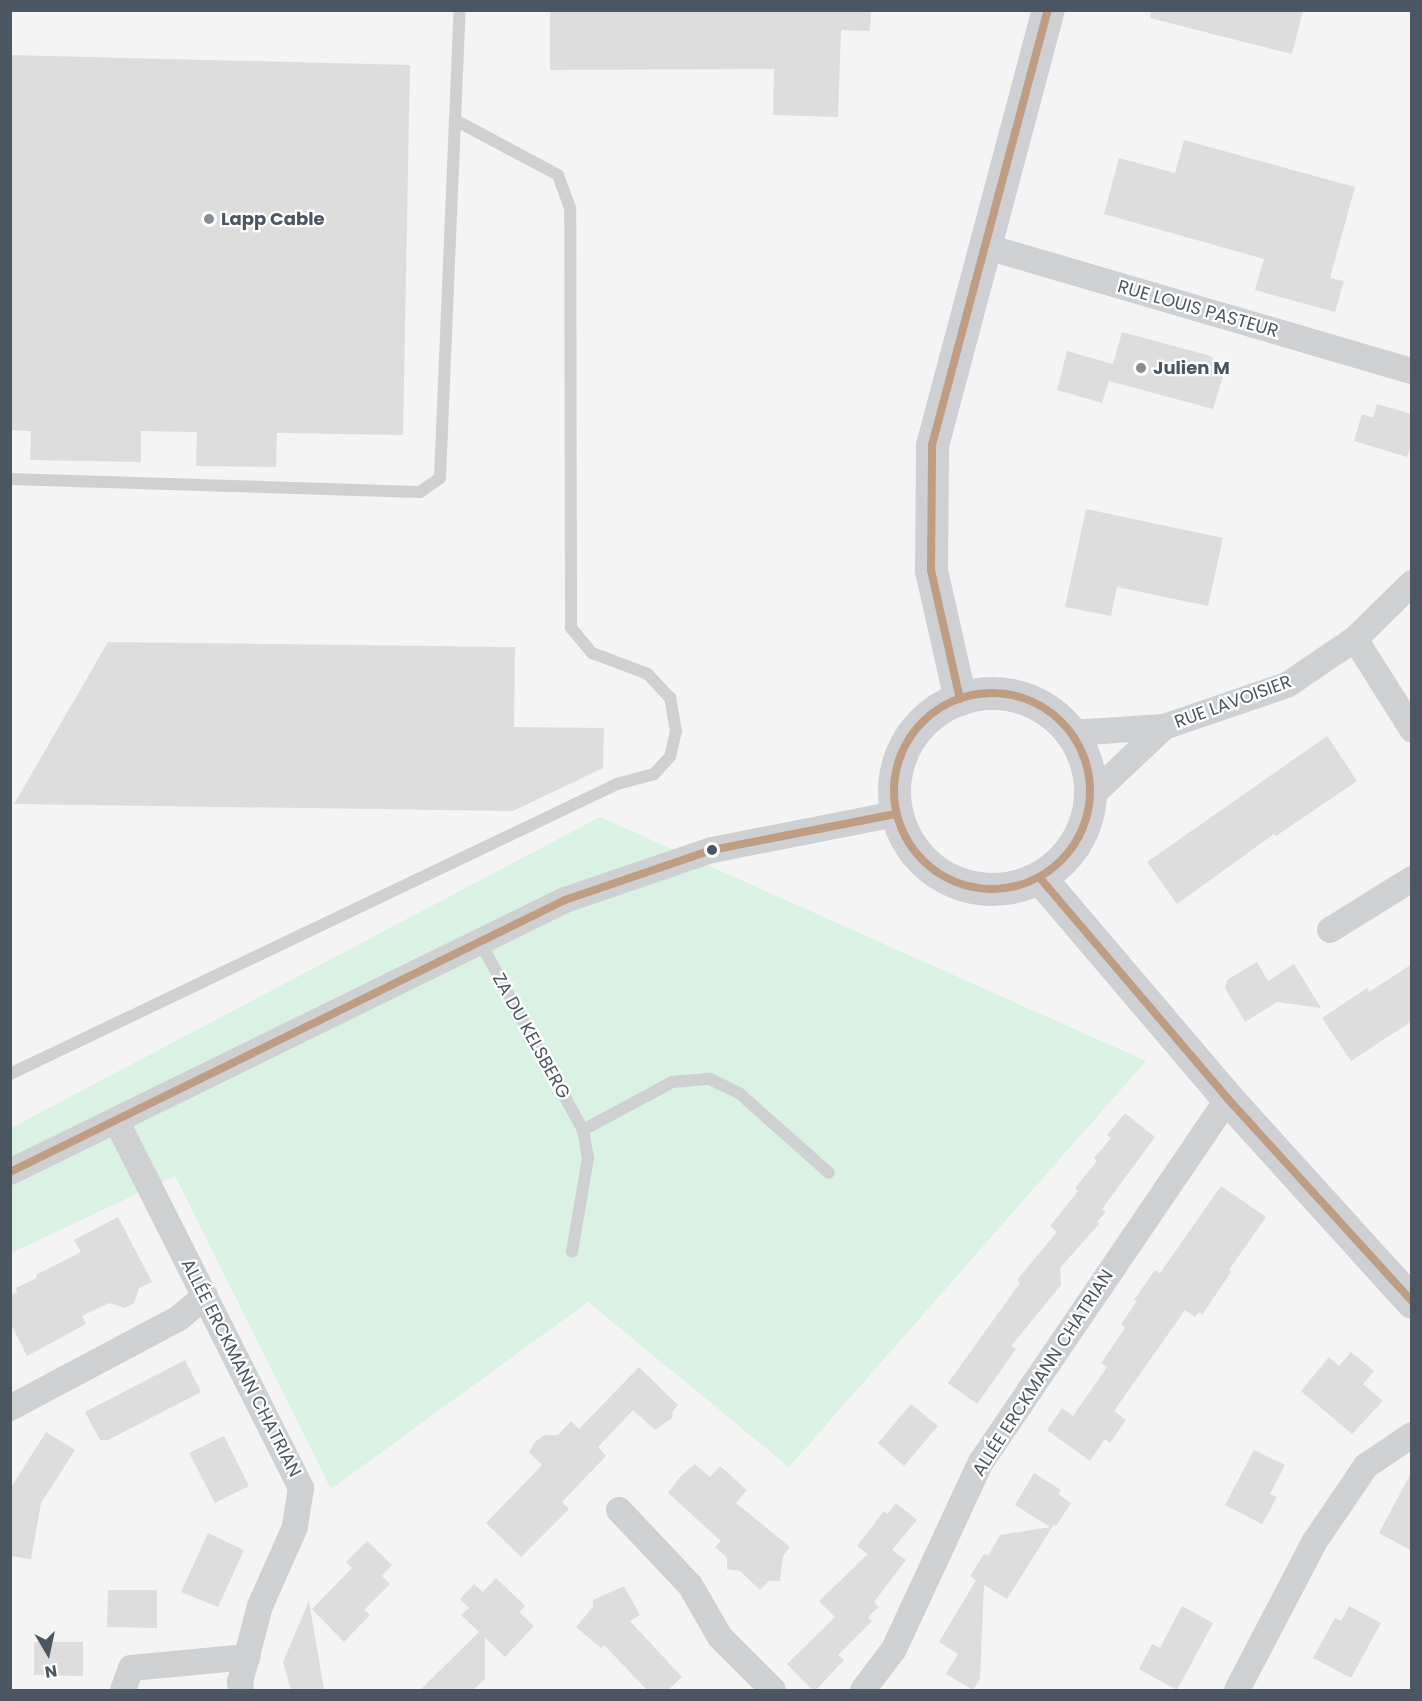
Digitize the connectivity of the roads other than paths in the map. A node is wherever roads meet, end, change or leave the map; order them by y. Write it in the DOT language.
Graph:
graph roads {
  1 [pos="460,10"];
  2 [pos="1048,10"];
  3 [pos="456,120"];
  4 [pos="984,246"];
  5 [pos="1412,371"];
  6 [pos="10,479"];
  7 [pos="1412,583"];
  8 [pos="1355,639"];
  9 [pos="960,699"];
  10 [pos="1164,727"];
  11 [pos="1412,729"];
  12 [pos="1072,733"];
  13 [pos="1091,796"];
  14 [pos="896,814"];
  15 [pos="1040,878"];
  16 [pos="1412,879"];
  17 [pos="1330,930"];
  18 [pos="480,942"];
  19 [pos="10,1074"];
  20 [pos="1228,1099"];
  21 [pos="117,1122"];
  22 [pos="583,1130"];
  23 [pos="10,1172"];
  24 [pos="829,1173"];
  25 [pos="572,1252"];
  26 [pos="205,1296"];
  27 [pos="1412,1302"];
  28 [pos="10,1408"];
  29 [pos="1412,1435"];
  30 [pos="619,1510"];
  31 [pos="247,1657"];
  32 [pos="123,1690"];
  33 [pos="241,1690"];
  34 [pos="773,1690"];
  35 [pos="863,1690"];
  36 [pos="1236,1690"];
  1 -- 3 [label="lane"];
  2 -- 4 [label="main road"];
  3 -- 6 [label="lane"];
  3 -- 19 [label="lane"];
  4 -- 5 [label="street, RUE LOUIS PASTEUR"];
  4 -- 9 [label="main road"];
  7 -- 8 [label="street, RUE LAVOISIER"];
  8 -- 10 [label="street, RUE LAVOISIER"];
  8 -- 11 [label="street"];
  9 -- 12 [label="main road"];
  9 -- 14 [label="main road"];
  10 -- 12 [label="street, RUE LAVOISIER"];
  10 -- 13 [label="street, RUE LAVOISIER"];
  12 -- 13 [label="main road"];
  13 -- 15 [label="main road"];
  14 -- 15 [label="main road"];
  14 -- 18 [label="street"];
  15 -- 20 [label="main road"];
  16 -- 17 [label="street"];
  18 -- 21 [label="street"];
  18 -- 22 [label="lane, ZA DU KELSBERG"];
  20 -- 27 [label="main road"];
  20 -- 35 [label="street, ALLÉE ERCKMANN CHATRIAN"];
  21 -- 23 [label="street"];
  21 -- 26 [label="street, ALLÉE ERCKMANN CHATRIAN"];
  22 -- 24 [label="lane"];
  22 -- 25 [label="lane, ZA DU KELSBERG"];
  26 -- 28 [label="street"];
  26 -- 31 [label="street, ALLÉE ERCKMANN CHATRIAN"];
  29 -- 36 [label="street"];
  30 -- 34 [label="street"];
  31 -- 32 [label="street"];
  31 -- 33 [label="street, ALLÉE ERCKMANN CHATRIAN"];
}
